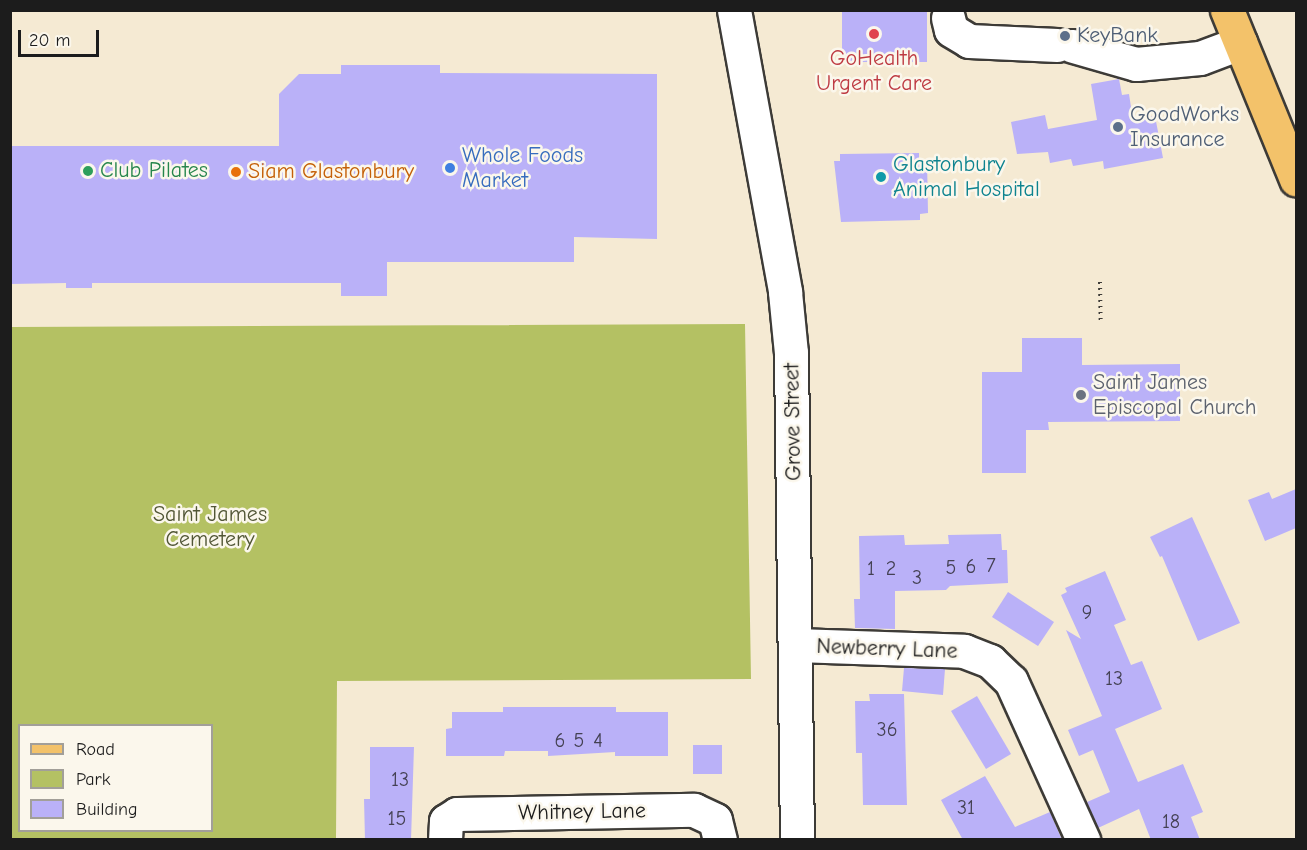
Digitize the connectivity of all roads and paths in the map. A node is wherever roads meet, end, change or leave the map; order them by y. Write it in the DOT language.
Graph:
graph roads {
  1 [pos="734,10"];
  2 [pos="1227,10"];
  3 [pos="948,18"];
  4 [pos="1240,43"];
  5 [pos="1296,179"];
  6 [pos="1100,282"];
  7 [pos="1101,321"];
  8 [pos="796,645"];
  9 [pos="445,840"];
  10 [pos="720,840"];
  11 [pos="797,840"];
  12 [pos="1083,840"];
  1 -- 8 [label="street, Grove Street"];
  2 -- 4 [label="main road"];
  3 -- 4 [label="street"];
  4 -- 5 [label="main road"];
  6 -- 7 [label="path"];
  8 -- 11 [label="street, Grove Street"];
  8 -- 12 [label="street, Newberry Lane"];
  9 -- 10 [label="street, Whitney Lane"];
}
